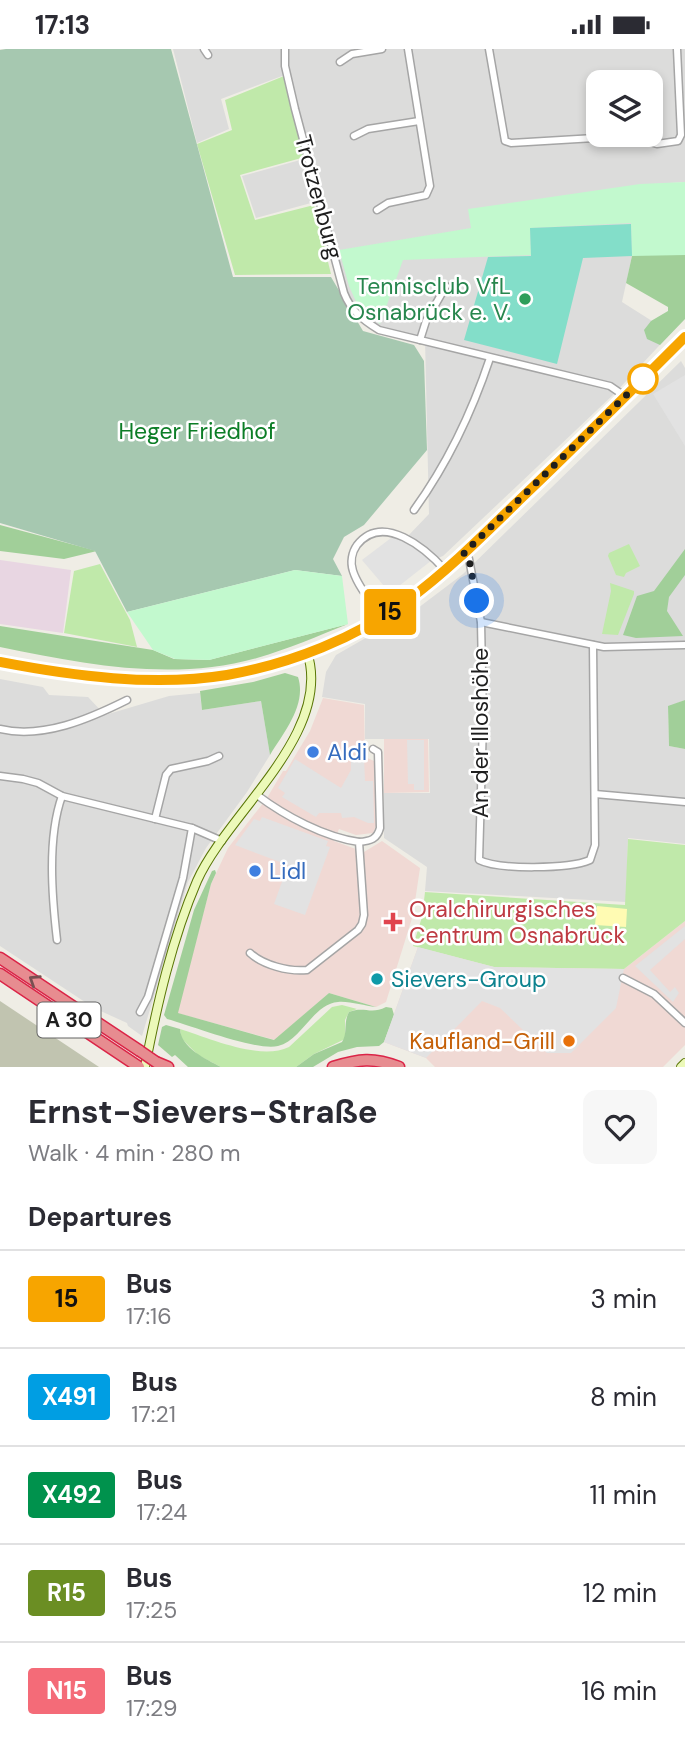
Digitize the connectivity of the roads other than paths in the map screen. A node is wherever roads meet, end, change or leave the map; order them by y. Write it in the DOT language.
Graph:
graph roads {
  1 [pos="285,49"];
  2 [pos="382,49"];
  3 [pos="408,49"];
  4 [pos="489,49"];
  5 [pos="677,49"];
  6 [pos="340,62"];
  7 [pos="419,121"];
  8 [pos="354,136"];
  9 [pos="377,210"];
  10 [pos="446,286"];
  11 [pos="685,337"];
  12 [pos="420,340"];
  13 [pos="491,358"];
  14 [pos="626,397"];
  15 [pos="414,510"];
  16 [pos="464,553"];
  17 [pos="446,570"];
  18 [pos="382,617"];
  19 [pos="481,621"];
  20 [pos="593,645"];
  21 [pos="685,645"];
  22 [pos="307,652"];
  23 [pos="0,662"];
  24 [pos="127,700"];
  25 [pos="0,729"];
  26 [pos="373,749"];
  27 [pos="219,756"];
  28 [pos="0,776"];
  29 [pos="257,795"];
  30 [pos="595,795"];
  31 [pos="62,796"];
  32 [pos="685,802"];
  33 [pos="155,819"];
  34 [pos="192,828"];
  35 [pos="222,841"];
  36 [pos="359,842"];
  37 [pos="57,940"];
  38 [pos="250,953"];
  39 [pos="0,958"];
  40 [pos="0,974"];
  41 [pos="623,978"];
  42 [pos="139,1012"];
  43 [pos="685,1023"];
  44 [pos="685,1063"];
  45 [pos="148,1066"];
  46 [pos="168,1067"];
  47 [pos="335,1067"];
  48 [pos="399,1067"];
  49 [pos="681,1067"];
  1 -- 12 [label="street, Trotzenburg"];
  2 -- 6 [label="street"];
  3 -- 7 [label="street"];
  4 -- 5 [label="street"];
  7 -- 8 [label="street"];
  7 -- 9 [label="street"];
  10 -- 12 [label="street"];
  11 -- 14 [label="street"];
  12 -- 13 [label="street, Trotzenburg"];
  13 -- 14 [label="street, Trotzenburg"];
  13 -- 15 [label="street"];
  14 -- 16 [label="street"];
  16 -- 17 [label="street"];
  16 -- 19 [label="street, An der Illoshöhe"];
  17 -- 18 [label="street"];
  17 -- 18 [label="street"];
  18 -- 22 [label="street"];
  19 -- 20 [label="street"];
  19 -- 30 [label="street, An der Illoshöhe"];
  20 -- 21 [label="street"];
  20 -- 30 [label="street"];
  22 -- 23 [label="street"];
  22 -- 29 [label="street"];
  24 -- 25 [label="street"];
  26 -- 36 [label="street"];
  27 -- 33 [label="street"];
  28 -- 31 [label="street"];
  29 -- 35 [label="street"];
  29 -- 36 [label="street"];
  30 -- 32 [label="street"];
  31 -- 33 [label="street"];
  31 -- 37 [label="street"];
  33 -- 34 [label="street"];
  34 -- 35 [label="street"];
  34 -- 42 [label="street"];
  35 -- 45 [label="street"];
  36 -- 38 [label="street"];
  45 -- 39 [label="highway, A 30, one-way, bridge"];
  40 -- 45 [label="highway, A 30"];
  41 -- 43 [label="street"];
  44 -- 49 [label="street"];
  45 -- 46 [label="highway"];
  47 -- 48 [label="highway"];
}
